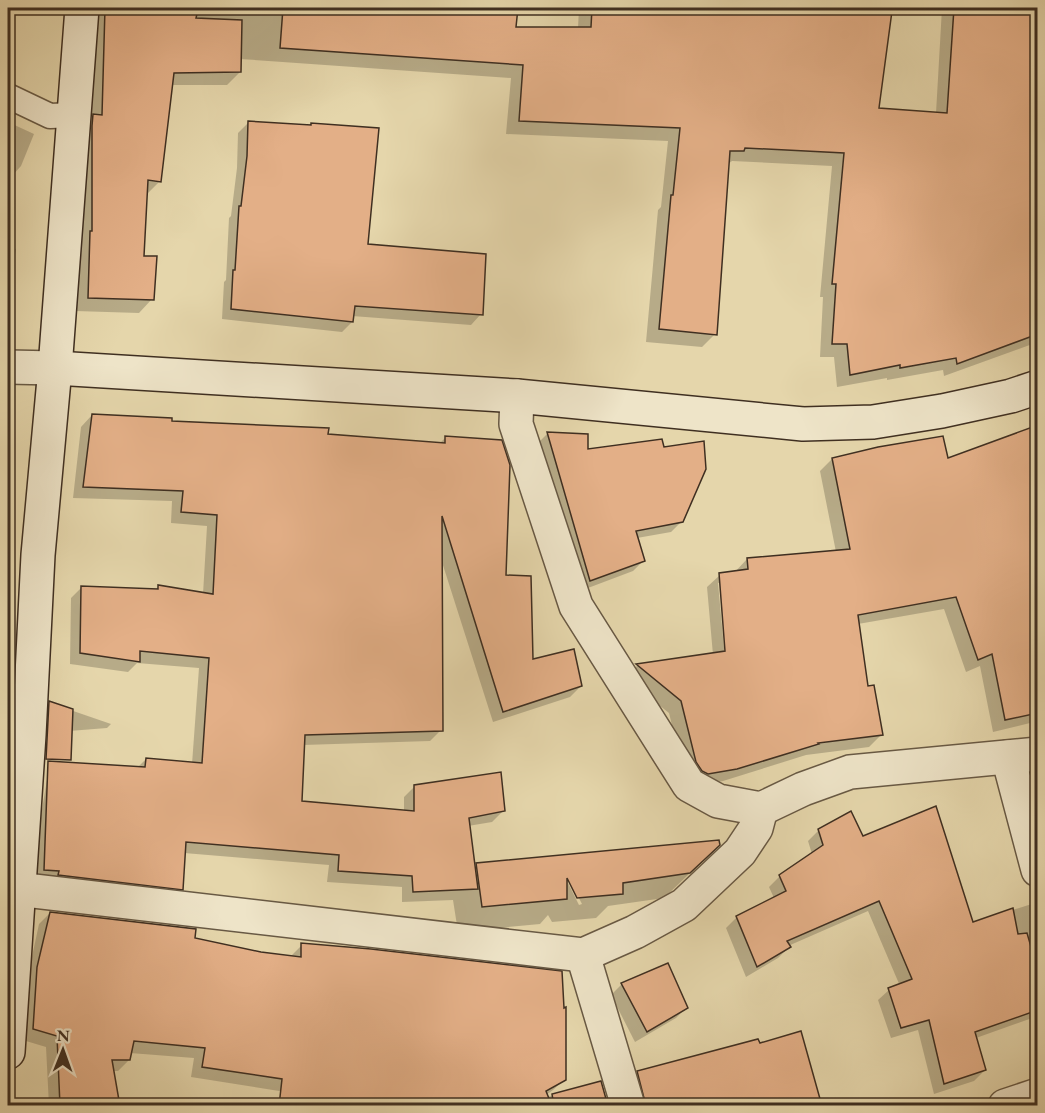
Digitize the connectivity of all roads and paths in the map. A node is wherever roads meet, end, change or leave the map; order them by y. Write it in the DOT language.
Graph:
graph roads {
  1 [pos="82,8"];
  2 [pos="8,96"];
  3 [pos="74,115"];
  4 [pos="8,367"];
  5 [pos="55,368"];
  6 [pos="1038,387"];
  7 [pos="517,396"];
  8 [pos="1023,755"];
  9 [pos="761,809"];
  10 [pos="1038,870"];
  11 [pos="13,889"];
  12 [pos="582,955"];
  13 [pos="8,1052"];
  14 [pos="1038,1095"];
  15 [pos="628,1106"];
  16 [pos="1005,1106"];
  1 -- 3 [label="street"];
  2 -- 3 [label="lane"];
  3 -- 5 [label="street"];
  4 -- 5 [label="street"];
  5 -- 7 [label="street"];
  5 -- 11 [label="street"];
  6 -- 7 [label="street"];
  7 -- 9 [label="street"];
  8 -- 9 [label="street"];
  8 -- 10 [label="street"];
  9 -- 12 [label="street"];
  11 -- 12 [label="street"];
  11 -- 13 [label="street"];
  12 -- 15 [label="street"];
  14 -- 16 [label="street"];
}
